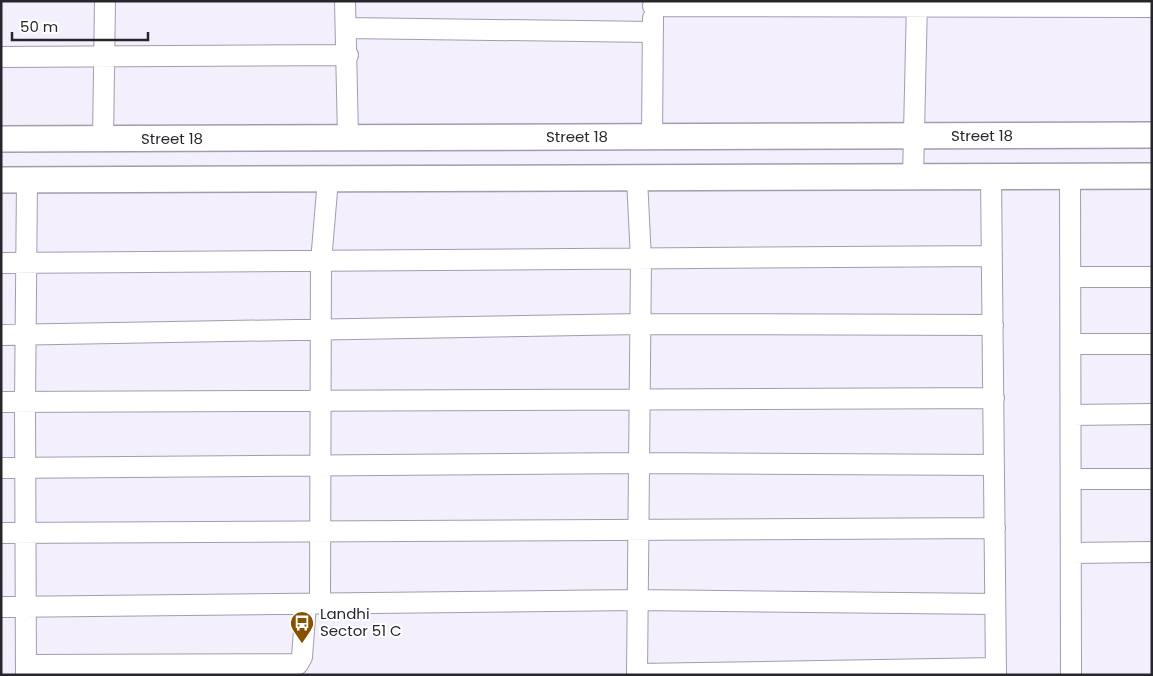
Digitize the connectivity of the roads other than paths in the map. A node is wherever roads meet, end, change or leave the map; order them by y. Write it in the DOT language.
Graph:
graph roads {
  1 [pos="105,1"];
  2 [pos="346,1"];
  3 [pos="653,4"];
  4 [pos="916,4"];
  5 [pos="1152,7"];
  6 [pos="347,28"];
  7 [pos="653,32"];
  8 [pos="103,55"];
  9 [pos="348,56"];
  10 [pos="1,57"];
  11 [pos="1152,135"];
  12 [pos="913,136"];
  13 [pos="652,137"];
  14 [pos="257,138"];
  15 [pos="348,138"];
  16 [pos="1,139"];
  17 [pos="103,139"];
  18 [pos="991,176"];
  19 [pos="1070,176"];
  20 [pos="1152,176"];
  21 [pos="913,177"];
  22 [pos="637,178"];
  23 [pos="255,179"];
  24 [pos="328,179"];
  25 [pos="1,180"];
  26 [pos="27,180"];
  27 [pos="992,256"];
  28 [pos="641,260"];
  29 [pos="321,262"];
  30 [pos="1,263"];
  31 [pos="26,263"];
  32 [pos="1071,277"];
  33 [pos="1152,278"];
  34 [pos="641,324"];
  35 [pos="993,325"];
  36 [pos="322,330"];
  37 [pos="1,335"];
  38 [pos="25,335"];
  39 [pos="1071,344"];
  40 [pos="1152,344"];
  41 [pos="994,398"];
  42 [pos="641,400"];
  43 [pos="321,401"];
  44 [pos="1,402"];
  45 [pos="24,402"];
  46 [pos="1152,414"];
  47 [pos="1071,416"];
  48 [pos="640,463"];
  49 [pos="994,465"];
  50 [pos="320,466"];
  51 [pos="1,468"];
  52 [pos="25,468"];
  53 [pos="1071,479"];
  54 [pos="1152,479"];
  55 [pos="995,528"];
  56 [pos="639,530"];
  57 [pos="320,531"];
  58 [pos="1,533"];
  59 [pos="26,533"];
  60 [pos="1152,552"];
  61 [pos="1071,553"];
  62 [pos="637,600"];
  63 [pos="313,604"];
  64 [pos="995,604"];
  65 [pos="1,607"];
  66 [pos="27,607"];
  67 [pos="26,670"];
  68 [pos="996,672"];
  69 [pos="637,674"];
  70 [pos="1071,675"];
  1 -- 8 [label="street"];
  2 -- 6 [label="street"];
  3 -- 4 [label="street"];
  3 -- 7 [label="street"];
  4 -- 5 [label="street"];
  4 -- 12 [label="street"];
  6 -- 7 [label="street"];
  6 -- 9 [label="street"];
  7 -- 13 [label="street"];
  8 -- 9 [label="street"];
  8 -- 10 [label="street"];
  8 -- 17 [label="street"];
  9 -- 15 [label="street"];
  11 -- 12 [label="street, Street 18"];
  12 -- 13 [label="street, Street 18"];
  12 -- 21 [label="street"];
  13 -- 15 [label="street, Street 18"];
  14 -- 15 [label="street, Street 18"];
  14 -- 17 [label="street, Street 18"];
  14 -- 23 [label="street"];
  16 -- 17 [label="street, Street 18"];
  18 -- 19 [label="street"];
  18 -- 21 [label="street"];
  18 -- 27 [label="street"];
  19 -- 20 [label="street"];
  19 -- 32 [label="street"];
  21 -- 22 [label="street"];
  22 -- 24 [label="street"];
  22 -- 28 [label="street"];
  23 -- 24 [label="street"];
  23 -- 26 [label="street"];
  24 -- 29 [label="street"];
  25 -- 26 [label="street"];
  26 -- 31 [label="street"];
  27 -- 28 [label="street"];
  27 -- 35 [label="street"];
  28 -- 29 [label="street"];
  28 -- 34 [label="street"];
  29 -- 31 [label="street"];
  29 -- 36 [label="street"];
  30 -- 31 [label="street"];
  31 -- 38 [label="street"];
  32 -- 33 [label="street"];
  32 -- 39 [label="street"];
  34 -- 35 [label="street"];
  34 -- 36 [label="street"];
  34 -- 42 [label="street"];
  35 -- 41 [label="street"];
  36 -- 38 [label="street"];
  36 -- 43 [label="street"];
  37 -- 38 [label="street"];
  38 -- 45 [label="street"];
  39 -- 40 [label="street"];
  39 -- 47 [label="street"];
  41 -- 42 [label="street"];
  41 -- 49 [label="street"];
  42 -- 43 [label="street"];
  42 -- 48 [label="street"];
  43 -- 45 [label="street"];
  43 -- 50 [label="street"];
  44 -- 45 [label="street"];
  45 -- 52 [label="street"];
  46 -- 47 [label="street"];
  47 -- 53 [label="street"];
  48 -- 49 [label="street"];
  48 -- 50 [label="street"];
  48 -- 56 [label="street"];
  49 -- 55 [label="street"];
  50 -- 52 [label="street"];
  50 -- 57 [label="street"];
  51 -- 52 [label="street"];
  52 -- 59 [label="street"];
  53 -- 54 [label="street"];
  53 -- 61 [label="street"];
  55 -- 56 [label="street"];
  55 -- 64 [label="street"];
  56 -- 57 [label="street"];
  56 -- 62 [label="street"];
  57 -- 59 [label="street"];
  57 -- 63 [label="street"];
  58 -- 59 [label="street"];
  59 -- 66 [label="street"];
  60 -- 61 [label="street"];
  61 -- 70 [label="street"];
  62 -- 63 [label="street"];
  62 -- 64 [label="street"];
  62 -- 69 [label="street"];
  63 -- 66 [label="street"];
  63 -- 67 [label="street"];
  64 -- 68 [label="street"];
  65 -- 66 [label="street"];
  66 -- 67 [label="street"];
  68 -- 69 [label="street"];
}
